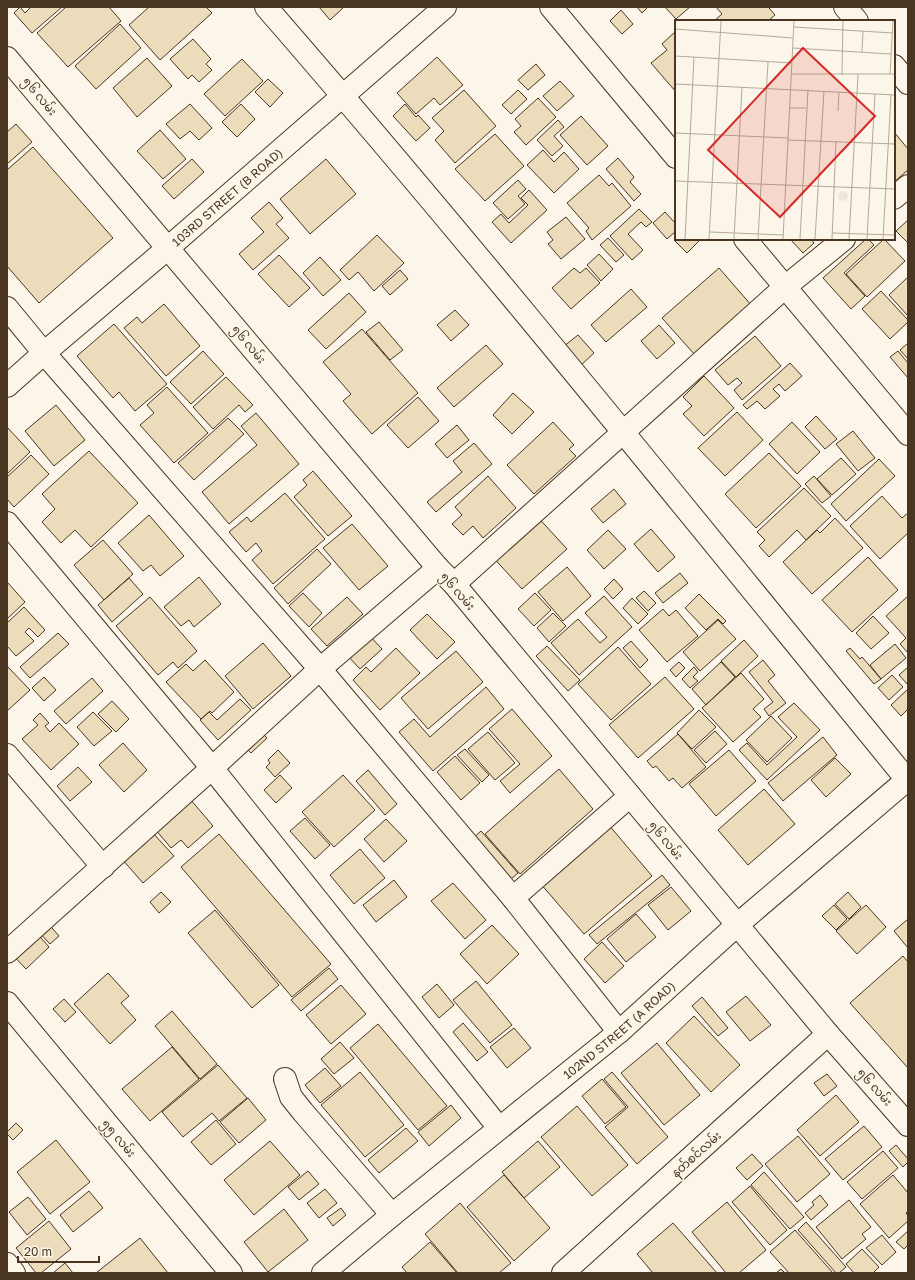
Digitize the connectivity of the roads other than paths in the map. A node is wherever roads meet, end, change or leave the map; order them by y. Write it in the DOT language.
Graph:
graph roads {
  1 [pos="266,7"];
  2 [pos="445,7"];
  3 [pos="551,7"];
  4 [pos="846,7"];
  5 [pos="856,20"];
  6 [pos="7,58"];
  7 [pos="895,67"];
  8 [pos="908,83"];
  9 [pos="343,96"];
  10 [pos="675,156"];
  11 [pos="908,186"];
  12 [pos="895,197"];
  13 [pos="746,240"];
  14 [pos="843,240"];
  15 [pos="168,248"];
  16 [pos="785,287"];
  17 [pos="7,308"];
  18 [pos="44,353"];
  19 [pos="7,386"];
  20 [pos="623,432"];
  21 [pos="908,434"];
  22 [pos="7,522"];
  23 [pos="438,568"];
  24 [pos="454,584"];
  25 [pos="320,669"];
  26 [pos="7,755"];
  27 [pos="212,768"];
  28 [pos="908,780"];
  29 [pos="630,796"];
  30 [pos="103,867"];
  31 [pos="513,898"];
  32 [pos="737,925"];
  33 [pos="7,952"];
  34 [pos="7,1003"];
  35 [pos="619,1032"];
  36 [pos="828,1034"];
  37 [pos="285,1079"];
  38 [pos="904,1112"];
  39 [pos="499,1128"];
  40 [pos="392,1215"];
  41 [pos="7,1264"];
  42 [pos="14,1273"];
  43 [pos="231,1273"];
  44 [pos="323,1273"];
  45 [pos="564,1273"];
  1 -- 9 [label="street"];
  2 -- 9 [label="street, 103RD STREET (B ROAD)"];
  3 -- 10 [label="street"];
  4 -- 5 [label="street"];
  6 -- 15 [label="street, ၅၆ လမ်း"];
  7 -- 8 [label="street"];
  9 -- 15 [label="street, 103RD STREET (B ROAD)"];
  9 -- 20 [label="street"];
  11 -- 12 [label="street"];
  13 -- 16 [label="street"];
  14 -- 16 [label="street"];
  15 -- 18 [label="street, 103RD STREET (B ROAD)"];
  15 -- 23 [label="street, ၅၆ လမ်း"];
  16 -- 20 [label="street"];
  16 -- 21 [label="street"];
  17 -- 18 [label="street"];
  18 -- 19 [label="street, 103RD STREET (B ROAD)"];
  18 -- 25 [label="street"];
  20 -- 24 [label="street"];
  20 -- 28 [label="street"];
  22 -- 27 [label="street"];
  23 -- 24 [label="street, ၅၆ လမ်း"];
  23 -- 25 [label="street"];
  24 -- 29 [label="street, ၅၆ လမ်း"];
  25 -- 27 [label="street"];
  25 -- 31 [label="street"];
  26 -- 30 [label="street"];
  27 -- 30 [label="street"];
  27 -- 39 [label="street"];
  28 -- 32 [label="street, 102ND STREET (A ROAD)"];
  29 -- 31 [label="street"];
  29 -- 32 [label="street, ၅၆ လမ်း"];
  30 -- 33 [label="street"];
  31 -- 35 [label="street"];
  32 -- 35 [label="street, 102ND STREET (A ROAD)"];
  32 -- 36 [label="street, ၅၆ လမ်း"];
  34 -- 43 [label="street, ၅၅ လမ်း"];
  35 -- 39 [label="street, 102ND STREET (A ROAD)"];
  36 -- 38 [label="street, ၅၆ လမ်း"];
  36 -- 45 [label="street, နတ်စင်လမ်း"];
  37 -- 40 [label="street"];
  39 -- 40 [label="street, 102ND STREET (A ROAD)"];
  40 -- 44 [label="street, 102ND STREET (A ROAD)"];
  41 -- 42 [label="street"];
}
